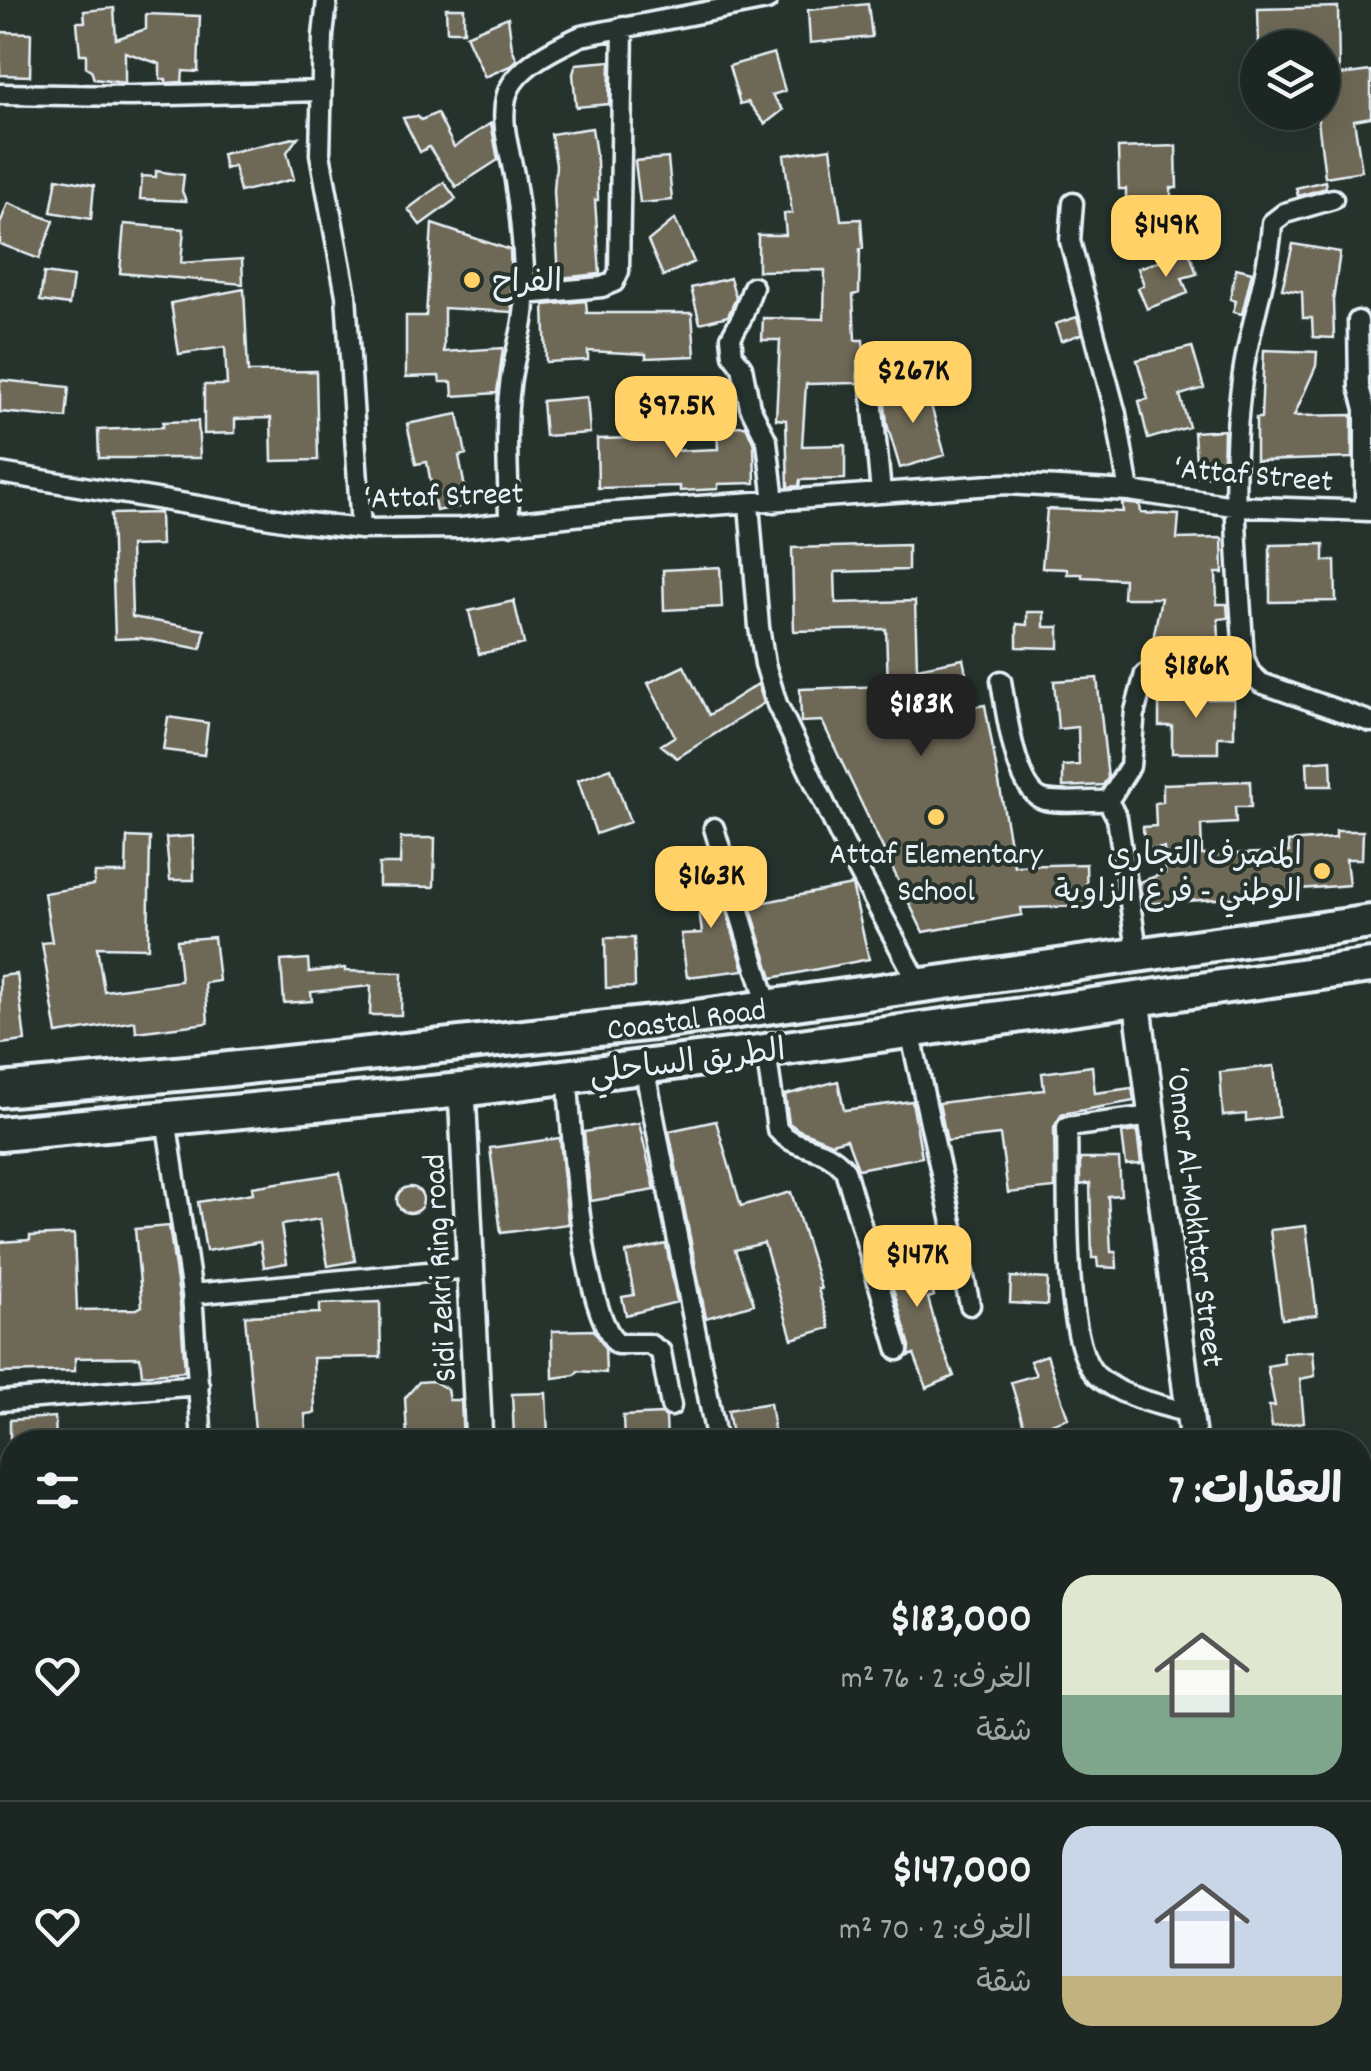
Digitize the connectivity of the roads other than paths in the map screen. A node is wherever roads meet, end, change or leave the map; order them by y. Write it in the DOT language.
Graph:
graph roads {
  1 [pos="326,0"];
  2 [pos="767,0"];
  3 [pos="623,27"];
  4 [pos="321,91"];
  5 [pos="0,94"];
  6 [pos="1333,199"];
  7 [pos="1073,203"];
  8 [pos="753,287"];
  9 [pos="525,294"];
  10 [pos="1358,321"];
  11 [pos="868,366"];
  12 [pos="0,472"];
  13 [pos="1129,491"];
  14 [pos="882,493"];
  15 [pos="774,502"];
  16 [pos="749,504"];
  17 [pos="1234,506"];
  18 [pos="1368,511"];
  19 [pos="509,524"];
  20 [pos="361,530"];
  21 [pos="1145,674"];
  22 [pos="1000,680"];
  23 [pos="1371,722"];
  24 [pos="1108,801"];
  25 [pos="714,828"];
  26 [pos="1371,922"];
  27 [pos="1138,956"];
  28 [pos="1371,966"];
  29 [pos="920,986"];
  30 [pos="1137,999"];
  31 [pos="768,1007"];
  32 [pos="910,1031"];
  33 [pos="766,1051"];
  34 [pos="644,1066"];
  35 [pos="568,1075"];
  36 [pos="0,1090"];
  37 [pos="462,1090"];
  38 [pos="1152,1116"];
  39 [pos="166,1118"];
  40 [pos="0,1134"];
  41 [pos="470,1268"];
  42 [pos="192,1294"];
  43 [pos="970,1305"];
  44 [pos="898,1350"];
  45 [pos="199,1385"];
  46 [pos="0,1401"];
  47 [pos="671,1406"];
  48 [pos="1189,1413"];
  49 [pos="201,1430"];
  50 [pos="478,1430"];
  51 [pos="715,1430"];
  52 [pos="1191,1430"];
  1 -- 4 [label="street"];
  2 -- 3 [label="street"];
  3 -- 9 [label="street"];
  3 -- 9 [label="street"];
  4 -- 5 [label="street"];
  4 -- 20 [label="street"];
  6 -- 17 [label="street"];
  7 -- 13 [label="street"];
  8 -- 15 [label="street"];
  9 -- 19 [label="street"];
  10 -- 18 [label="street"];
  11 -- 14 [label="street"];
  12 -- 20 [label="street, ‘Attaf Street"];
  13 -- 14 [label="street, ‘Attaf Street"];
  13 -- 17 [label="street, ‘Attaf Street"];
  14 -- 15 [label="street, ‘Attaf Street"];
  15 -- 16 [label="street, ‘Attaf Street"];
  16 -- 19 [label="street, ‘Attaf Street"];
  16 -- 29 [label="street"];
  17 -- 18 [label="street, ‘Attaf Street"];
  17 -- 23 [label="street"];
  19 -- 20 [label="street, ‘Attaf Street"];
  21 -- 24 [label="street"];
  22 -- 24 [label="street"];
  24 -- 27 [label="street"];
  25 -- 31 [label="street"];
  26 -- 27 [label="highway, Coastal Road"];
  27 -- 29 [label="highway, Coastal Road"];
  28 -- 30 [label="highway, الطريق الساحلي"];
  29 -- 31 [label="highway, Coastal Road"];
  30 -- 32 [label="highway, الطريق الساحلي"];
  30 -- 38 [label="street, ‘Omar Al-Mokhtar Street"];
  31 -- 36 [label="highway, Coastal Road"];
  32 -- 33 [label="highway, الطريق الساحلي"];
  32 -- 43 [label="street"];
  33 -- 34 [label="highway, الطريق الساحلي"];
  33 -- 44 [label="street"];
  34 -- 35 [label="highway, الطريق الساحلي"];
  34 -- 51 [label="street"];
  35 -- 37 [label="highway, الطريق الساحلي"];
  35 -- 47 [label="street"];
  37 -- 39 [label="highway, الطريق الساحلي"];
  37 -- 41 [label="street, Sidi Zekri Ring road"];
  38 -- 48 [label="street, ‘Omar Al-Mokhtar Street"];
  38 -- 48 [label="street"];
  39 -- 40 [label="highway, الطريق الساحلي"];
  39 -- 42 [label="street"];
  41 -- 42 [label="street"];
  41 -- 50 [label="street, Sidi Zekri Ring road"];
  42 -- 45 [label="street"];
  45 -- 46 [label="street"];
  45 -- 49 [label="street"];
  48 -- 52 [label="street, ‘Omar Al-Mokhtar Street"];
}
